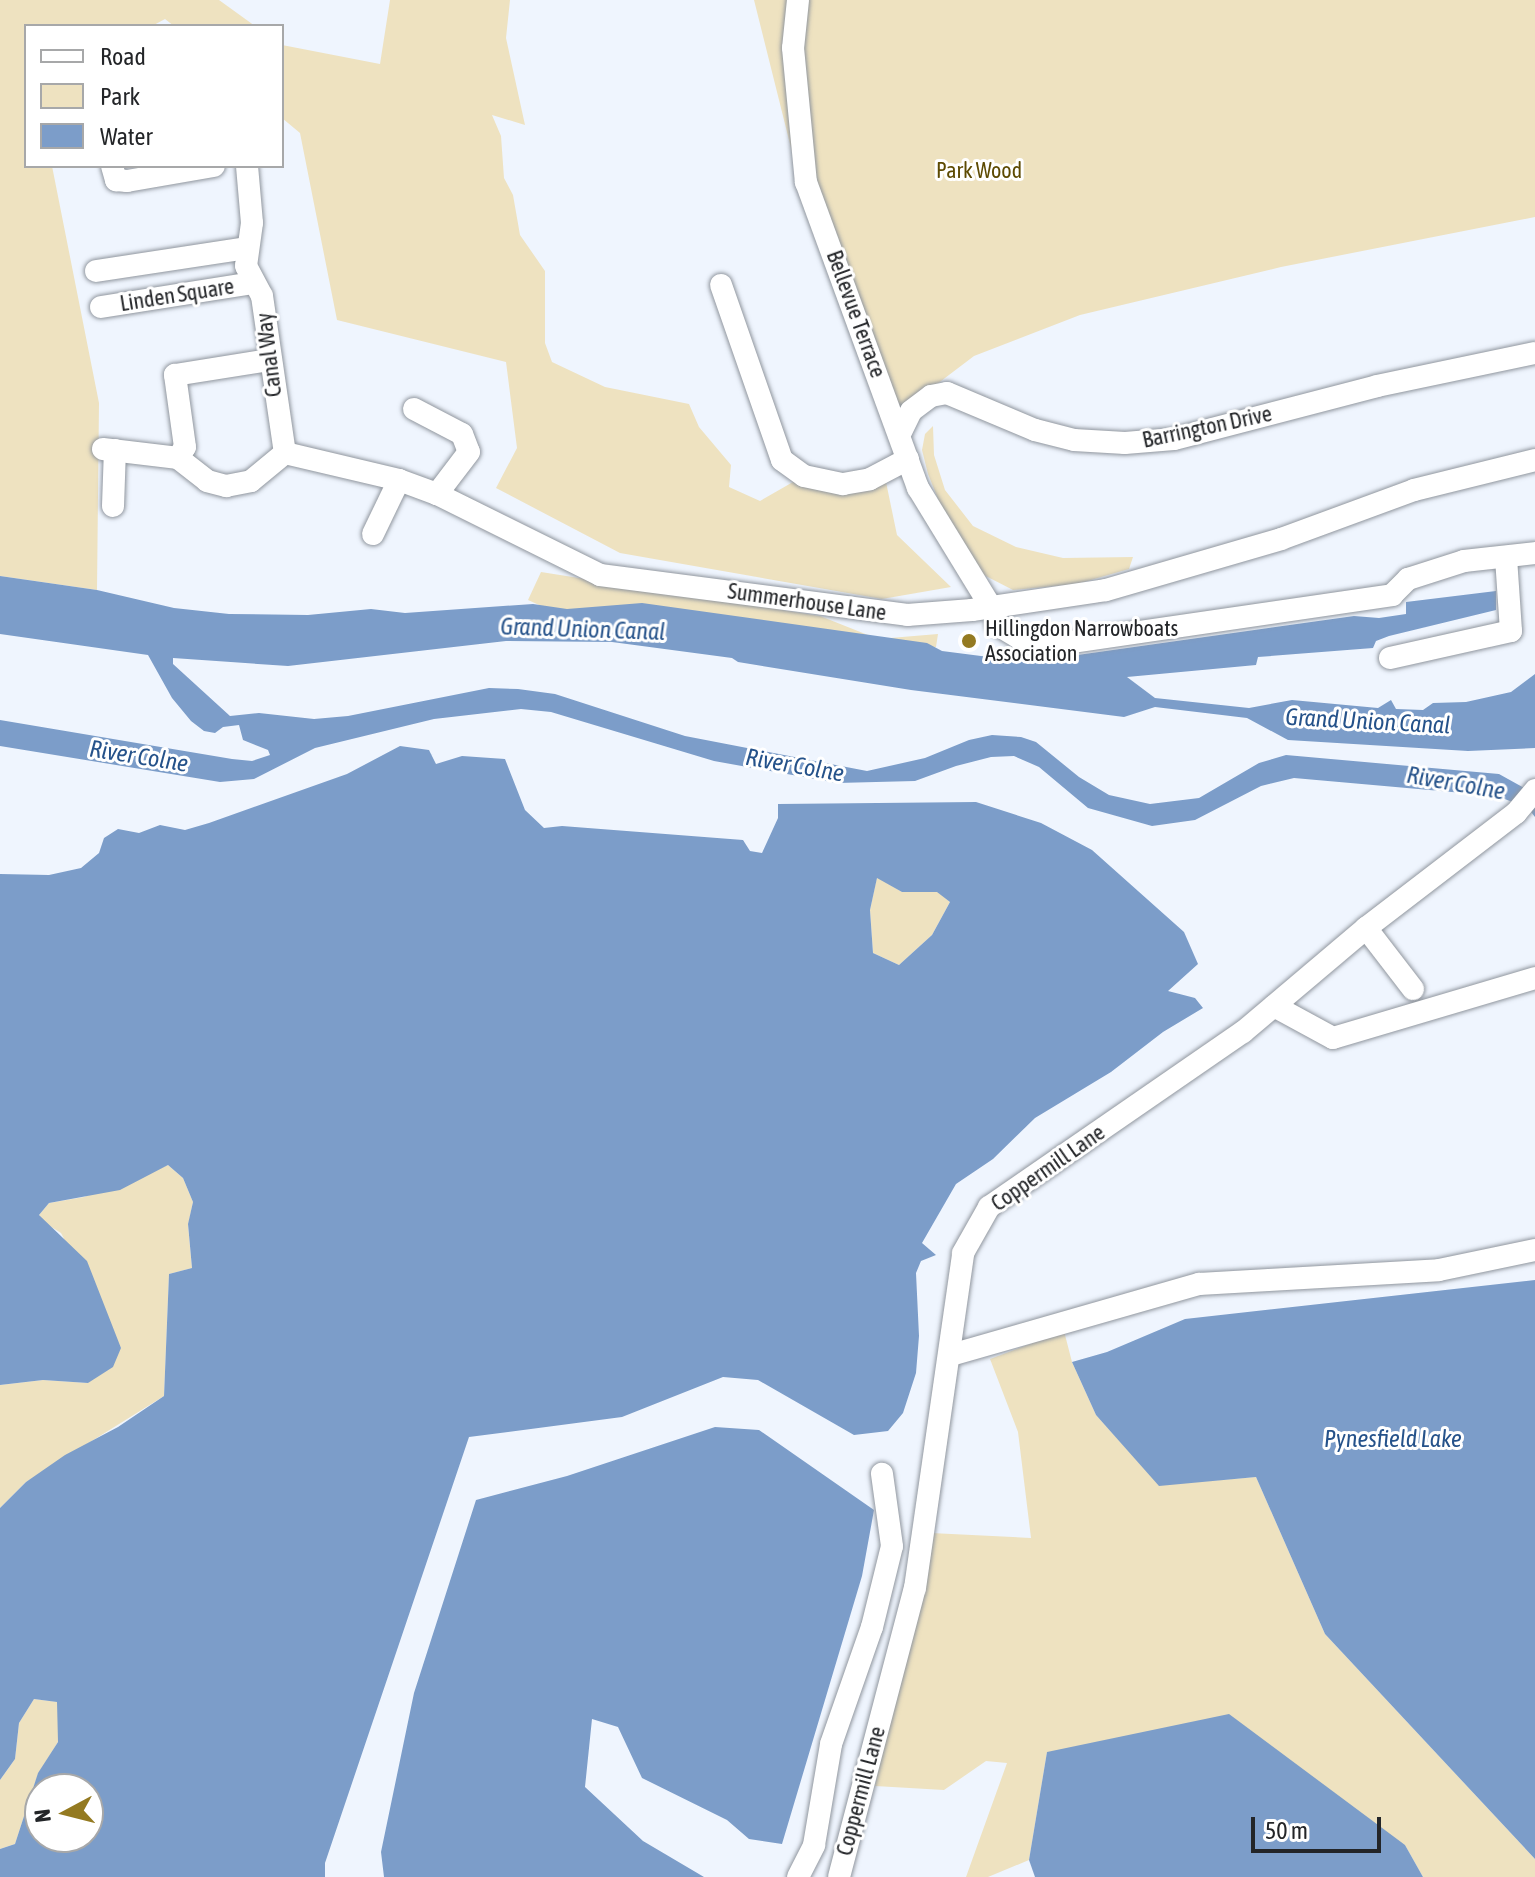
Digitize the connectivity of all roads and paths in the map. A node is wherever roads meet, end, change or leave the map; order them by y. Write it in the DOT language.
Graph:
graph roads {
  1 [pos="798,0"];
  2 [pos="113,168"];
  3 [pos="202,168"];
  4 [pos="247,168"];
  5 [pos="246,248"];
  6 [pos="96,271"];
  7 [pos="252,283"];
  8 [pos="721,285"];
  9 [pos="101,307"];
  10 [pos="1535,353"];
  11 [pos="270,360"];
  12 [pos="414,409"];
  13 [pos="900,434"];
  14 [pos="285,453"];
  15 [pos="178,458"];
  16 [pos="908,459"];
  17 [pos="1535,460"];
  18 [pos="399,480"];
  19 [pos="437,494"];
  20 [pos="113,506"];
  21 [pos="373,534"];
  22 [pos="1535,553"];
  23 [pos="1506,557"];
  24 [pos="994,616"];
  25 [pos="1390,658"];
  26 [pos="1535,790"];
  27 [pos="1366,928"];
  28 [pos="1535,978"];
  29 [pos="1413,989"];
  30 [pos="1274,1006"];
  31 [pos="1535,1250"];
  32 [pos="951,1355"];
  33 [pos="882,1474"];
  34 [pos="798,1877"];
  35 [pos="839,1877"];
  1 -- 13 [label="street, Bellevue Terrace"];
  2 -- 3 [label="street"];
  4 -- 5 [label="street, Canal Way"];
  5 -- 6 [label="street, Linden Square"];
  5 -- 7 [label="street, Canal Way"];
  7 -- 9 [label="street, Linden Square"];
  7 -- 11 [label="street, Canal Way"];
  8 -- 16 [label="street"];
  10 -- 13 [label="street, Barrington Drive"];
  11 -- 14 [label="street, Canal Way"];
  11 -- 15 [label="street"];
  12 -- 19 [label="street"];
  13 -- 16 [label="street, Bellevue Terrace"];
  14 -- 15 [label="street"];
  14 -- 18 [label="street, Summerhouse Lane"];
  15 -- 20 [label="street"];
  16 -- 24 [label="street, Bellevue Terrace"];
  17 -- 24 [label="street, Summerhouse Lane"];
  18 -- 19 [label="street, Summerhouse Lane"];
  18 -- 21 [label="street"];
  19 -- 24 [label="street, Summerhouse Lane"];
  22 -- 23 [label="street"];
  23 -- 24 [label="street"];
  23 -- 25 [label="street"];
  26 -- 27 [label="street, Coppermill Lane"];
  27 -- 29 [label="street"];
  27 -- 30 [label="street, Coppermill Lane"];
  28 -- 30 [label="street"];
  30 -- 32 [label="street, Coppermill Lane"];
  31 -- 32 [label="street"];
  32 -- 35 [label="street, Coppermill Lane"];
  33 -- 34 [label="street"];
}
